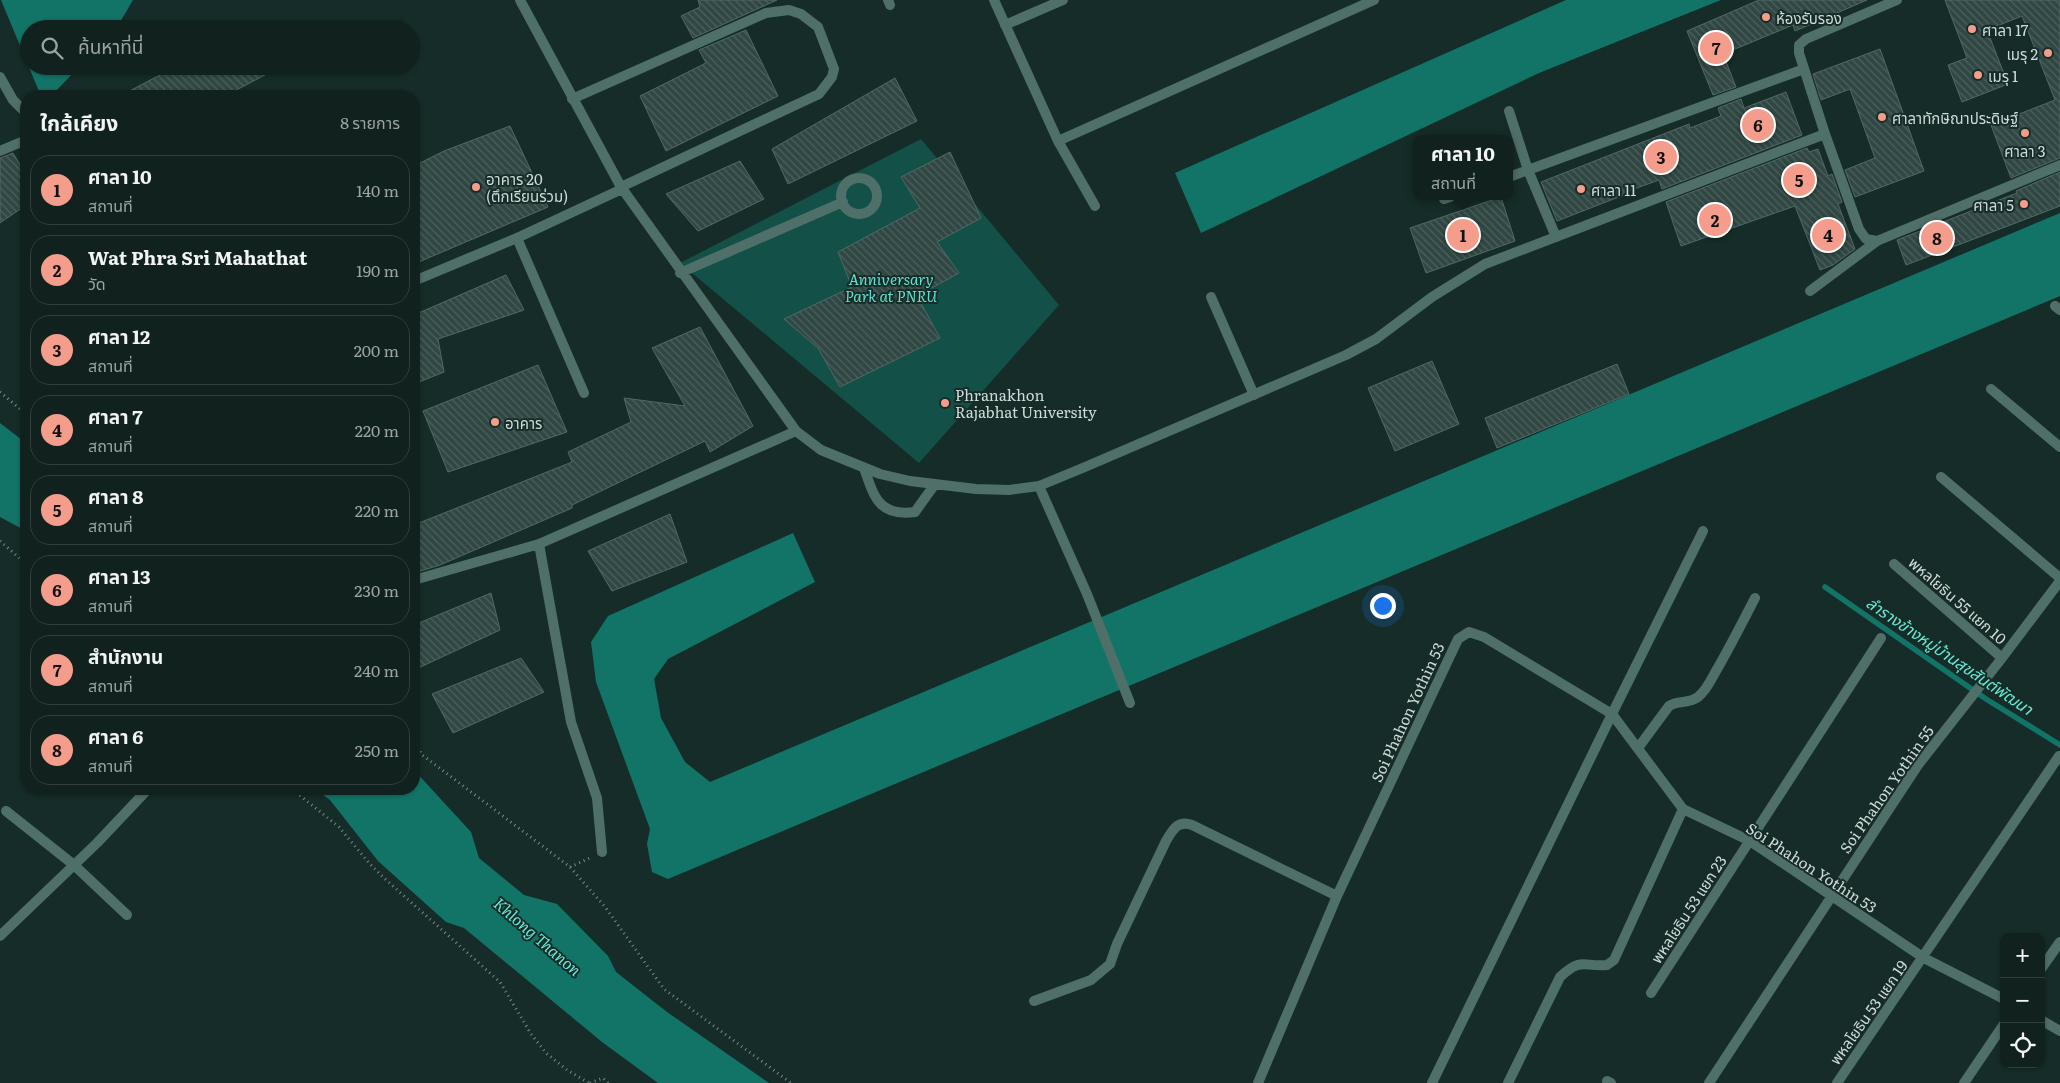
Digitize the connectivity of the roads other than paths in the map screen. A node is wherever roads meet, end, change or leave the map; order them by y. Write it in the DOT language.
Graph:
graph roads {
  1 [pos="520,0"];
  2 [pos="994,0"];
  3 [pos="1064,0"];
  4 [pos="1374,0"];
  5 [pos="1897,0"];
  6 [pos="1005,25"];
  7 [pos="1804,69"];
  8 [pos="0,77"];
  9 [pos="572,99"];
  10 [pos="20,108"];
  11 [pos="1509,111"];
  12 [pos="1825,134"];
  13 [pos="1058,141"];
  14 [pos="20,143"];
  15 [pos="0,151"];
  16 [pos="2060,165"];
  17 [pos="1528,170"];
  18 [pos="1513,176"];
  19 [pos="621,188"];
  20 [pos="842,202"];
  21 [pos="1095,206"];
  22 [pos="1556,237"];
  23 [pos="517,238"];
  24 [pos="1877,241"];
  25 [pos="680,273"];
  26 [pos="420,278"];
  27 [pos="1810,291"];
  28 [pos="1212,297"];
  29 [pos="1991,389"];
  30 [pos="584,392"];
  31 [pos="1254,395"];
  32 [pos="796,431"];
  33 [pos="2060,447"];
  34 [pos="864,468"];
  35 [pos="1941,477"];
  36 [pos="934,484"];
  37 [pos="1039,486"];
  38 [pos="1703,531"];
  39 [pos="539,544"];
  40 [pos="1894,564"];
  41 [pos="420,578"];
  42 [pos="2060,578"];
  43 [pos="2060,581"];
  44 [pos="1755,598"];
  45 [pos="1881,638"];
  46 [pos="2002,658"];
  47 [pos="1130,703"];
  48 [pos="1612,714"];
  49 [pos="1638,748"];
  50 [pos="2059,756"];
  51 [pos="142,795"];
  52 [pos="1683,810"];
  53 [pos="6,811"];
  54 [pos="1750,841"];
  55 [pos="602,852"];
  56 [pos="74,865"];
  57 [pos="1337,896"];
  58 [pos="1831,897"];
  59 [pos="127,915"];
  60 [pos="0,936"];
  61 [pos="2060,942"];
  62 [pos="1924,958"];
  63 [pos="2045,963"];
  64 [pos="1651,993"];
  65 [pos="2000,997"];
  66 [pos="1034,1001"];
  67 [pos="2045,1022"];
  68 [pos="2000,1030"];
  69 [pos="2060,1031"];
  70 [pos="1258,1083"];
  71 [pos="1432,1083"];
  72 [pos="1508,1083"];
  73 [pos="1709,1083"];
  74 [pos="1837,1083"];
  75 [pos="1964,1083"];
  1 -- 9 [label="street"];
  2 -- 6 [label="street"];
  3 -- 6 [label="street"];
  4 -- 13 [label="street"];
  5 -- 7 [label="street"];
  6 -- 13 [label="street"];
  7 -- 12 [label="street"];
  7 -- 17 [label="street"];
  8 -- 10 [label="street"];
  9 -- 19 [label="street"];
  9 -- 19 [label="street"];
  11 -- 17 [label="street"];
  12 -- 22 [label="street"];
  12 -- 24 [label="street"];
  13 -- 21 [label="street"];
  14 -- 15 [label="street"];
  16 -- 24 [label="street"];
  17 -- 18 [label="street"];
  17 -- 22 [label="street"];
  19 -- 23 [label="street"];
  19 -- 25 [label="street"];
  20 -- 25 [label="street"];
  22 -- 31 [label="street"];
  23 -- 26 [label="street"];
  23 -- 30 [label="street"];
  24 -- 27 [label="street"];
  25 -- 32 [label="street"];
  28 -- 31 [label="street"];
  29 -- 33 [label="street"];
  31 -- 37 [label="street"];
  32 -- 34 [label="street"];
  32 -- 39 [label="street"];
  34 -- 36 [label="street"];
  34 -- 36 [label="street"];
  35 -- 42 [label="street"];
  36 -- 37 [label="street"];
  37 -- 47 [label="street"];
  38 -- 48 [label="street"];
  39 -- 41 [label="street"];
  39 -- 55 [label="street"];
  40 -- 46 [label="street, พหลโยธิน 55 แยก 10"];
  43 -- 46 [label="street, Soi Phahon Yothin 55"];
  44 -- 49 [label="street"];
  45 -- 54 [label="street, พหลโยธิน 53 แยก 23"];
  46 -- 58 [label="street, Soi Phahon Yothin 55"];
  48 -- 49 [label="street, Soi Phahon Yothin 53"];
  48 -- 57 [label="street, Soi Phahon Yothin 53"];
  48 -- 71 [label="street"];
  49 -- 52 [label="street, Soi Phahon Yothin 53"];
  50 -- 62 [label="street, พหลโยธิน 53 แยก 19"];
  51 -- 56 [label="street"];
  52 -- 54 [label="street, Soi Phahon Yothin 53"];
  52 -- 72 [label="street"];
  53 -- 56 [label="street"];
  54 -- 58 [label="street, Soi Phahon Yothin 53"];
  54 -- 64 [label="street, พหลโยธิน 53 แยก 23"];
  56 -- 59 [label="street"];
  56 -- 60 [label="street"];
  57 -- 66 [label="street"];
  57 -- 70 [label="street, Soi Phahon Yothin 53"];
  58 -- 62 [label="street, Soi Phahon Yothin 53"];
  58 -- 73 [label="street, Soi Phahon Yothin 55"];
  61 -- 63 [label="street"];
  62 -- 65 [label="street, Soi Phahon Yothin 53"];
  62 -- 74 [label="street, พหลโยธิน 53 แยก 19"];
  67 -- 69 [label="street"];
  68 -- 75 [label="street"];
}
